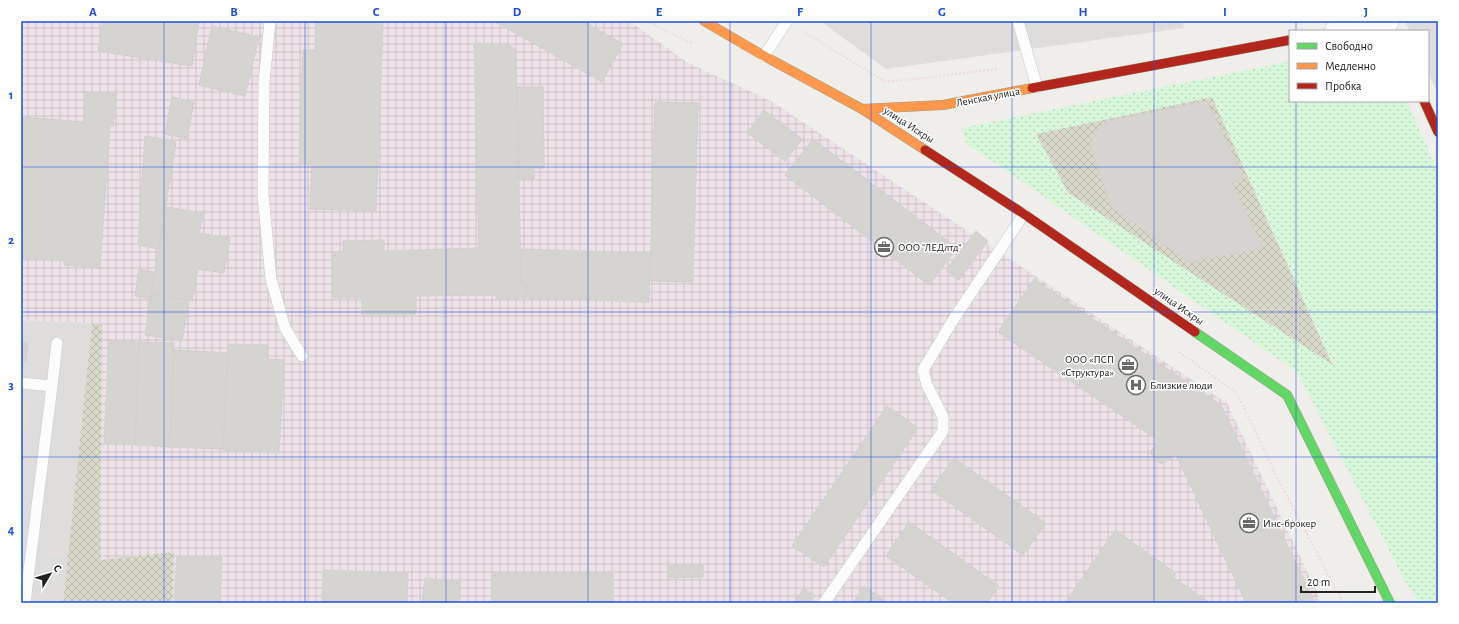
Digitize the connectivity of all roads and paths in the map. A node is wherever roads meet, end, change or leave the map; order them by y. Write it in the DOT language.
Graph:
graph roads {
  1 [pos="270,21"];
  2 [pos="647,21"];
  3 [pos="704,21"];
  4 [pos="787,21"];
  5 [pos="1018,21"];
  6 [pos="1388,21"];
  7 [pos="1341,30"];
  8 [pos="1289,40"];
  9 [pos="700,47"];
  10 [pos="764,56"];
  11 [pos="1037,87"];
  12 [pos="1424,102"];
  13 [pos="862,109"];
  14 [pos="1438,132"];
  15 [pos="1024,214"];
  16 [pos="57,343"];
  17 [pos="1174,348"];
  18 [pos="302,356"];
  19 [pos="25,383"];
  20 [pos="52,386"];
  21 [pos="21,452"];
  22 [pos="25,603"];
  23 [pos="824,603"];
  24 [pos="1343,603"];
  25 [pos="1390,603"];
  1 -- 18 [label="lane"];
  2 -- 9 [label="path"];
  3 -- 10 [label="street"];
  4 -- 10 [label="lane"];
  5 -- 11 [label="lane"];
  6 -- 7 [label="street"];
  8 -- 11 [label="street, Ленская улица"];
  10 -- 13 [label="street"];
  11 -- 13 [label="street, Ленская улица"];
  12 -- 14 [label="street"];
  13 -- 15 [label="street, улица Искры"];
  15 -- 23 [label="lane"];
  15 -- 25 [label="street, улица Искры"];
  16 -- 20 [label="lane"];
  17 -- 24 [label="path"];
  19 -- 20 [label="lane"];
  19 -- 21 [label="path"];
  20 -- 22 [label="lane"];
}
